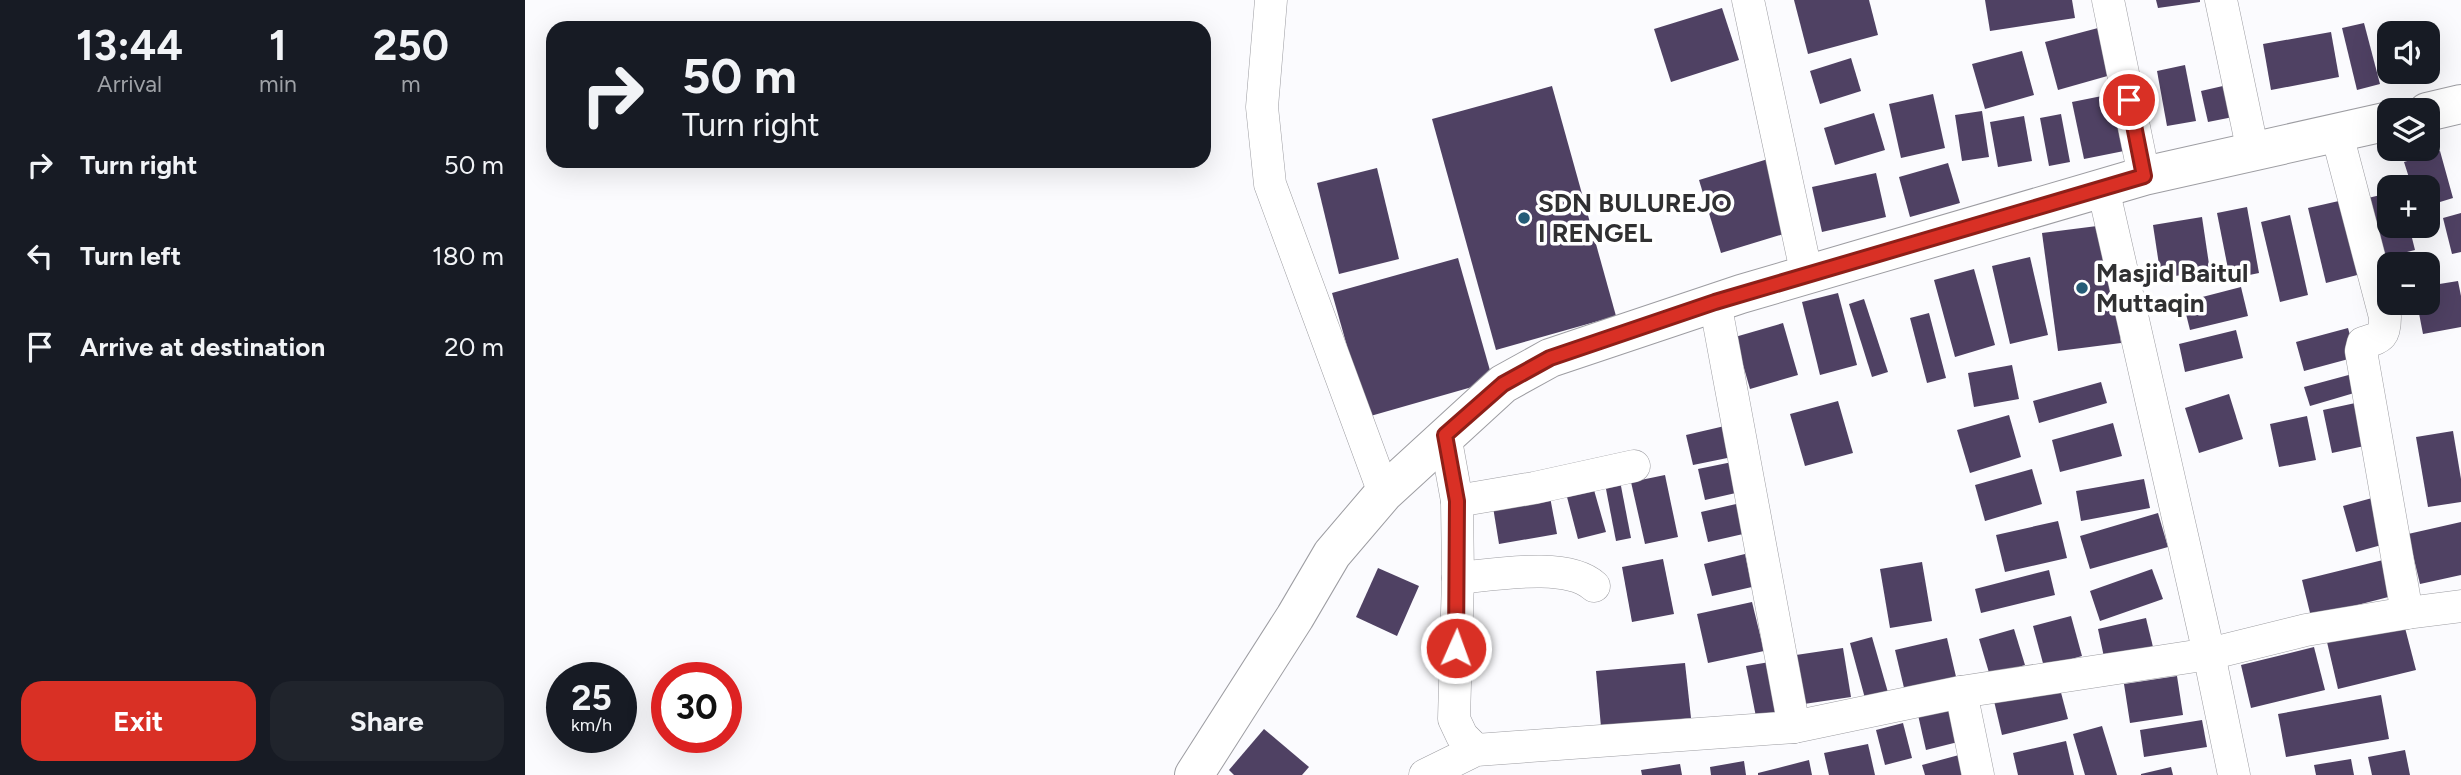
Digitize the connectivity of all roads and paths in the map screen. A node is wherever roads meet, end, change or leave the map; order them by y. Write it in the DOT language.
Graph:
graph roads {
  1 [pos="1271,0"];
  2 [pos="1748,0"];
  3 [pos="2108,0"];
  4 [pos="2221,0"];
  5 [pos="2461,104"];
  6 [pos="2440,109"];
  7 [pos="2377,124"];
  8 [pos="2337,134"];
  9 [pos="2253,152"];
  10 [pos="2144,176"];
  11 [pos="2103,188"];
  12 [pos="1807,276"];
  13 [pos="1715,302"];
  14 [pos="1445,435"];
  15 [pos="1634,466"];
  16 [pos="1396,481"];
  17 [pos="1457,501"];
  18 [pos="1458,578"];
  19 [pos="1594,586"];
  20 [pos="2461,606"];
  21 [pos="2407,612"];
  22 [pos="2209,654"];
  23 [pos="1961,692"];
  24 [pos="1794,727"];
  25 [pos="1476,750"];
  26 [pos="1194,775"];
  27 [pos="1425,775"];
  28 [pos="1977,775"];
  29 [pos="2234,775"];
  1 -- 16 [label="street"];
  2 -- 12 [label="street"];
  3 -- 10 [label="street"];
  4 -- 9 [label="street"];
  5 -- 6 [label="street"];
  7 -- 8 [label="street"];
  8 -- 9 [label="street"];
  8 -- 21 [label="street"];
  9 -- 10 [label="street"];
  10 -- 11 [label="street"];
  11 -- 12 [label="street"];
  11 -- 22 [label="street"];
  12 -- 13 [label="street"];
  13 -- 14 [label="street"];
  13 -- 24 [label="street"];
  14 -- 16 [label="street"];
  14 -- 17 [label="street"];
  15 -- 17 [label="street"];
  16 -- 26 [label="street"];
  17 -- 18 [label="street"];
  18 -- 19 [label="street"];
  18 -- 25 [label="street"];
  20 -- 21 [label="street"];
  21 -- 22 [label="street"];
  22 -- 23 [label="street"];
  22 -- 29 [label="street"];
  23 -- 24 [label="street"];
  23 -- 28 [label="street"];
  24 -- 25 [label="street"];
  25 -- 27 [label="street"];
}
